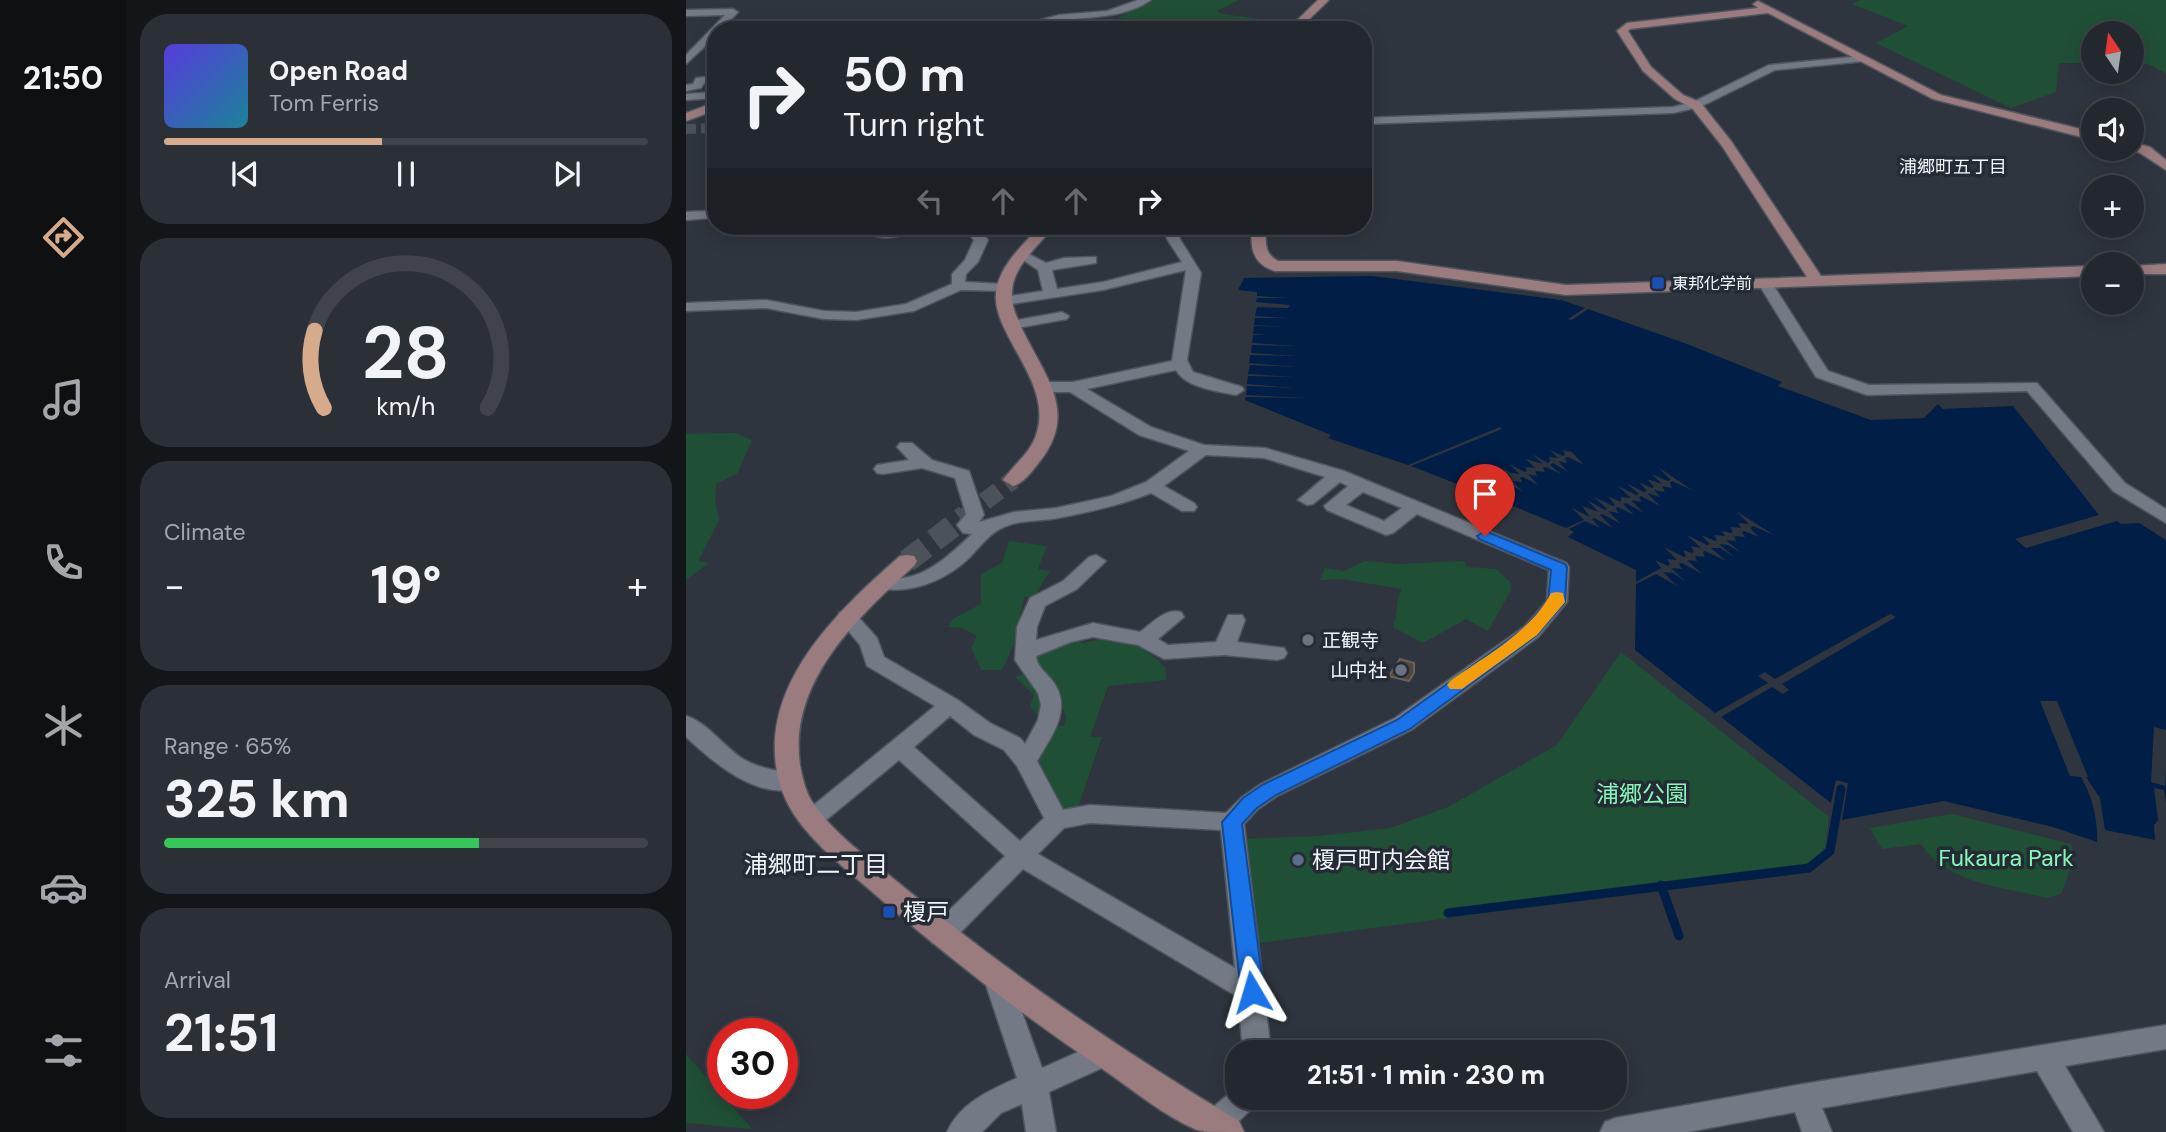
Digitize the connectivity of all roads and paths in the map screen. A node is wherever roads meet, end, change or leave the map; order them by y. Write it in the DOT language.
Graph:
graph roads {
  1 [pos="1146,0"];
  2 [pos="1324,0"];
  3 [pos="1750,0"];
  4 [pos="1768,10"];
  5 [pos="686,13"];
  6 [pos="724,21"];
  7 [pos="1046,21"];
  8 [pos="1302,21"];
  9 [pos="707,39"];
  10 [pos="1862,60"];
  11 [pos="686,61"];
  12 [pos="686,76"];
  13 [pos="700,80"];
  14 [pos="707,80"];
  15 [pos="686,88"];
  16 [pos="707,95"];
  17 [pos="686,97"];
  18 [pos="1696,105"];
  19 [pos="707,109"];
  20 [pos="686,117"];
  21 [pos="1372,121"];
  22 [pos="2081,133"];
  23 [pos="2144,150"];
  24 [pos="2166,166"];
  25 [pos="706,215"];
  26 [pos="686,216"];
  27 [pos="977,235"];
  28 [pos="1039,235"];
  29 [pos="1173,235"];
  30 [pos="1259,235"];
  31 [pos="1023,255"];
  32 [pos="1091,260"];
  33 [pos="1191,264"];
  34 [pos="1044,268"];
  35 [pos="2166,269"];
  36 [pos="2144,270"];
  37 [pos="2081,271"];
  38 [pos="1817,281"];
  39 [pos="1765,283"];
  40 [pos="959,286"];
  41 [pos="1051,292"];
  42 [pos="1004,294"];
  43 [pos="686,307"];
  44 [pos="1062,316"];
  45 [pos="1012,325"];
  46 [pos="1181,364"];
  47 [pos="1043,387"];
  48 [pos="1073,387"];
  49 [pos="1236,390"];
  50 [pos="906,447"];
  51 [pos="1202,450"];
  52 [pos="920,463"];
  53 [pos="883,469"];
  54 [pos="1338,475"];
  55 [pos="1013,480"];
  56 [pos="1362,484"];
  57 [pos="1152,486"];
  58 [pos="1307,499"];
  59 [pos="1188,507"];
  60 [pos="1415,507"];
  61 [pos="2166,517"];
  62 [pos="992,525"];
  63 [pos="907,561"];
  64 [pos="1096,561"];
  65 [pos="1045,579"];
  66 [pos="882,583"];
  67 [pos="1037,602"];
  68 [pos="847,617"];
  69 [pos="1174,617"];
  70 [pos="1235,621"];
  71 [pos="1144,639"];
  72 [pos="1224,648"];
  73 [pos="1025,652"];
  74 [pos="1277,653"];
  75 [pos="950,705"];
  76 [pos="686,724"];
  77 [pos="899,747"];
  78 [pos="1026,761"];
  79 [pos="792,782"];
  80 [pos="811,819"];
  81 [pos="1056,820"];
  82 [pos="1232,822"];
  83 [pos="1021,856"];
  84 [pos="941,935"];
  85 [pos="996,975"];
  86 [pos="1252,992"];
  87 [pos="2166,1037"];
  88 [pos="1256,1040"];
  89 [pos="1103,1054"];
  90 [pos="2044,1057"];
  91 [pos="1034,1085"];
  92 [pos="1803,1097"];
  93 [pos="1235,1110"];
  94 [pos="1222,1128"];
  95 [pos="962,1132"];
  96 [pos="1041,1132"];
  97 [pos="1615,1132"];
  98 [pos="1817,1132"];
  99 [pos="2089,1132"];
  1 -- 7 [label="street"];
  2 -- 8 [label="street"];
  3 -- 4 [label="street"];
  4 -- 10 [label="street"];
  4 -- 18 [label="street"];
  5 -- 6 [label="street"];
  9 -- 11 [label="street"];
  10 -- 18 [label="street"];
  10 -- 22 [label="street"];
  12 -- 13 [label="street"];
  13 -- 14 [label="street"];
  13 -- 15 [label="street"];
  16 -- 17 [label="street"];
  18 -- 21 [label="street"];
  18 -- 38 [label="street"];
  19 -- 20 [label="street"];
  23 -- 24 [label="street"];
  25 -- 26 [label="street"];
  27 -- 40 [label="street"];
  28 -- 31 [label="street"];
  29 -- 33 [label="street"];
  30 -- 39 [label="street"];
  31 -- 34 [label="street"];
  31 -- 42 [label="street"];
  32 -- 34 [label="street"];
  33 -- 41 [label="street"];
  33 -- 46 [label="street"];
  34 -- 41 [label="street"];
  35 -- 36 [label="street"];
  37 -- 38 [label="street"];
  38 -- 39 [label="street"];
  39 -- 61 [label="street"];
  40 -- 42 [label="street"];
  40 -- 43 [label="street"];
  41 -- 42 [label="street"];
  42 -- 45 [label="street"];
  44 -- 45 [label="street"];
  45 -- 47 [label="street"];
  46 -- 48 [label="street"];
  46 -- 49 [label="street"];
  47 -- 48 [label="street"];
  47 -- 55 [label="street"];
  48 -- 51 [label="street"];
  50 -- 52 [label="street"];
  51 -- 54 [label="street"];
  51 -- 57 [label="street"];
  52 -- 53 [label="street"];
  52 -- 62 [label="street"];
  54 -- 56 [label="street"];
  54 -- 58 [label="street"];
  56 -- 60 [label="street"];
  56 -- 60 [label="street"];
  57 -- 59 [label="street"];
  57 -- 62 [label="street"];
  60 -- 82 [label="street"];
  62 -- 66 [label="street"];
  63 -- 66 [label="street"];
  64 -- 67 [label="street"];
  65 -- 67 [label="street"];
  66 -- 68 [label="street"];
  67 -- 73 [label="street"];
  68 -- 75 [label="street"];
  68 -- 79 [label="street"];
  69 -- 71 [label="street"];
  70 -- 72 [label="street"];
  71 -- 72 [label="street"];
  71 -- 73 [label="street"];
  72 -- 74 [label="street"];
  73 -- 78 [label="street"];
  75 -- 77 [label="street"];
  75 -- 78 [label="street"];
  76 -- 79 [label="street"];
  77 -- 80 [label="street"];
  77 -- 83 [label="street"];
  78 -- 81 [label="street"];
  79 -- 80 [label="street"];
  80 -- 84 [label="street"];
  81 -- 82 [label="street"];
  81 -- 83 [label="street"];
  82 -- 86 [label="street"];
  83 -- 84 [label="street"];
  83 -- 86 [label="street"];
  84 -- 85 [label="street"];
  85 -- 89 [label="street"];
  85 -- 91 [label="street"];
  86 -- 88 [label="street"];
  87 -- 90 [label="street"];
  89 -- 91 [label="street"];
  89 -- 94 [label="street"];
  90 -- 92 [label="street"];
  90 -- 99 [label="street"];
  91 -- 95 [label="street"];
  91 -- 96 [label="street"];
  92 -- 97 [label="street"];
  92 -- 98 [label="street"];
  93 -- 94 [label="street"];
}
